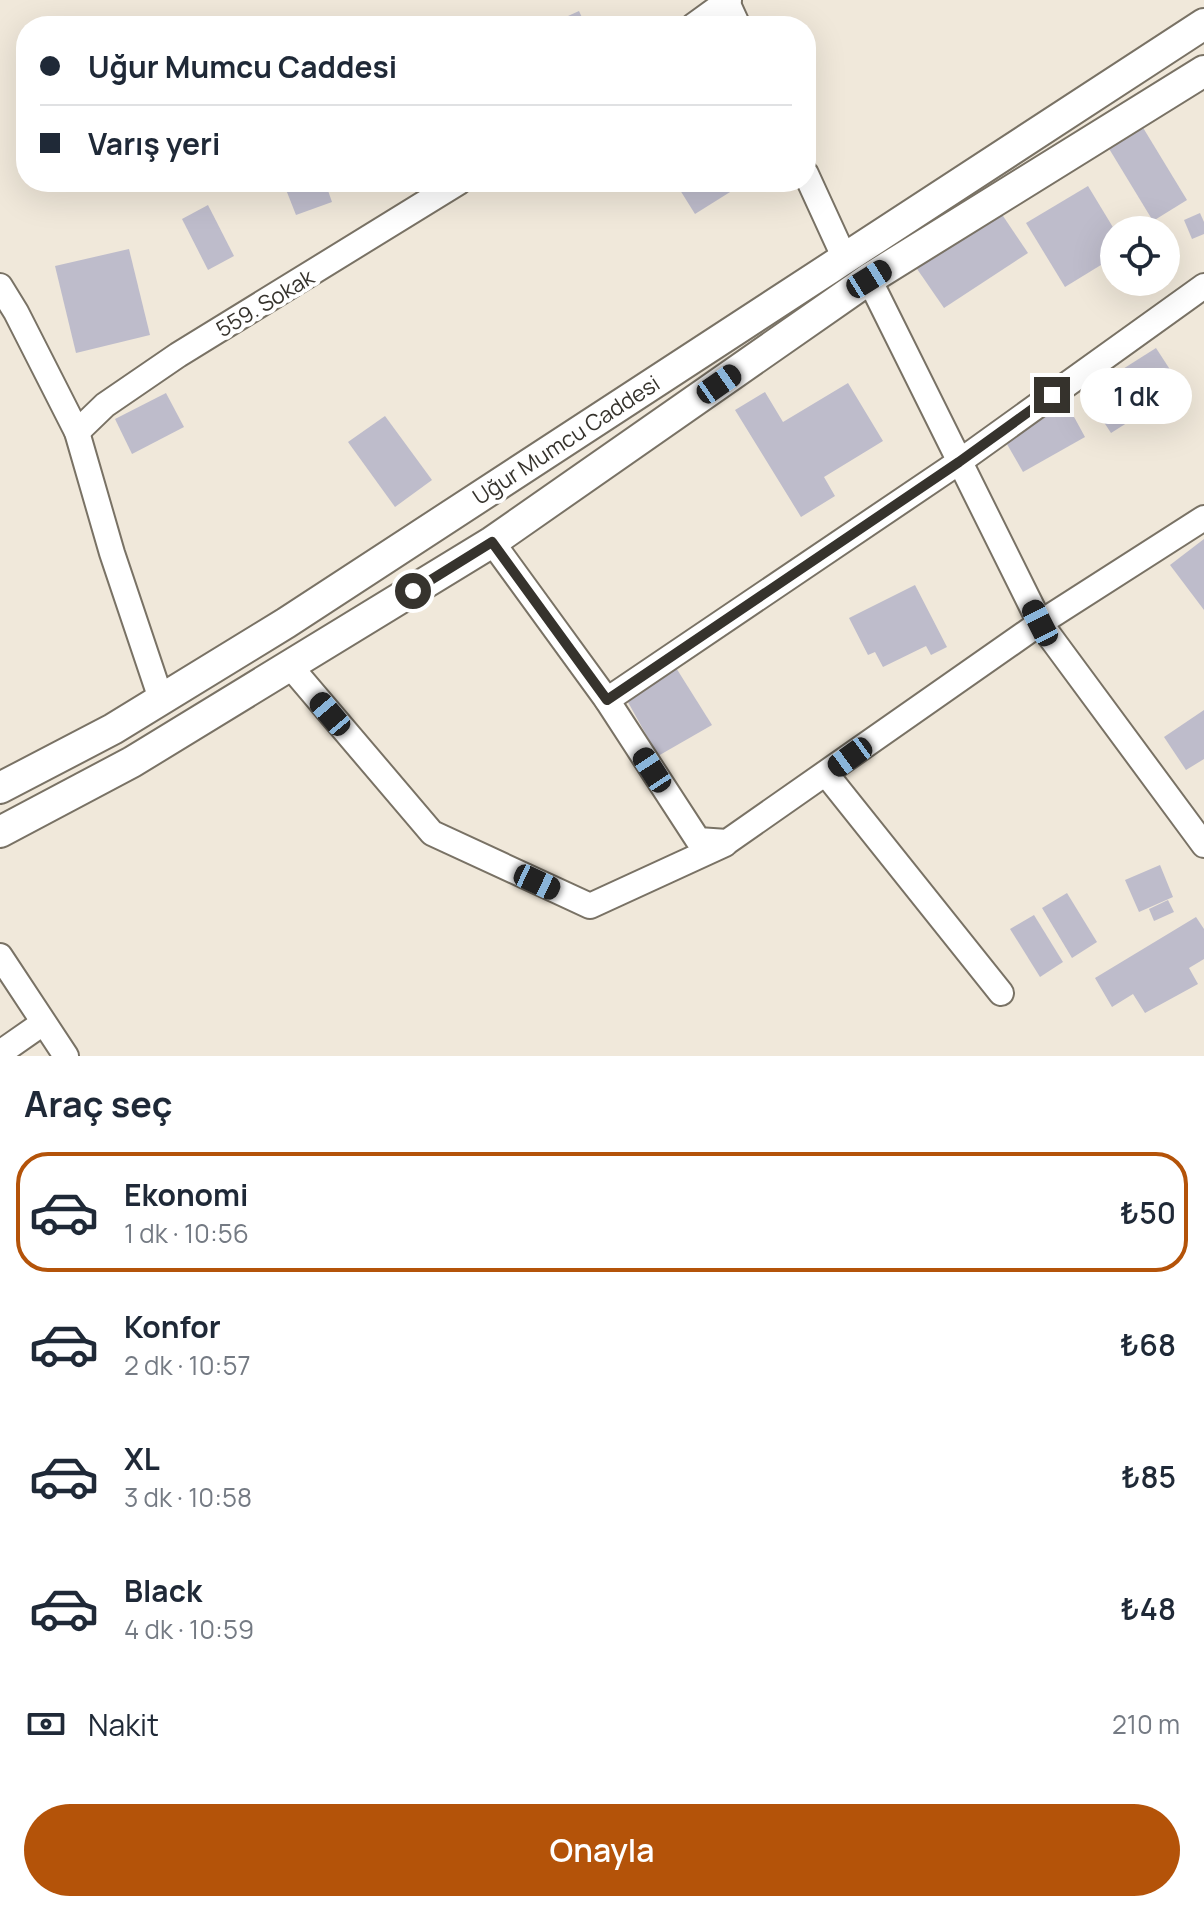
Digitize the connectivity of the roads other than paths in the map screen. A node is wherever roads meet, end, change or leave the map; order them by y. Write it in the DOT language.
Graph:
graph roads {
  1 [pos="728,1"];
  2 [pos="707,16"];
  3 [pos="1204,24"];
  4 [pos="1204,71"];
  5 [pos="443,192"];
  6 [pos="814,192"];
  7 [pos="845,259"];
  8 [pos="869,279"];
  9 [pos="0,286"];
  10 [pos="1204,286"];
  11 [pos="77,432"];
  12 [pos="959,462"];
  13 [pos="1204,518"];
  14 [pos="492,542"];
  15 [pos="1040,623"];
  16 [pos="290,666"];
  17 [pos="161,699"];
  18 [pos="607,700"];
  19 [pos="826,774"];
  20 [pos="0,788"];
  21 [pos="0,832"];
  22 [pos="727,842"];
  23 [pos="1204,845"];
  24 [pos="0,956"];
  25 [pos="1001,993"];
  26 [pos="43,1023"];
  27 [pos="0,1053"];
  28 [pos="66,1056"];
  1 -- 2 [label="street"];
  3 -- 7 [label="street, Uğur Mumcu Caddesi"];
  4 -- 8 [label="street, Uğur Mumcu Caddesi"];
  5 -- 11 [label="street, 559. Sokak"];
  6 -- 7 [label="street"];
  7 -- 17 [label="street, Uğur Mumcu Caddesi"];
  8 -- 12 [label="street"];
  8 -- 14 [label="street, Uğur Mumcu Caddesi"];
  9 -- 11 [label="street"];
  10 -- 12 [label="street"];
  11 -- 17 [label="street"];
  12 -- 15 [label="street"];
  12 -- 18 [label="street"];
  13 -- 15 [label="street"];
  14 -- 16 [label="street, Uğur Mumcu Caddesi"];
  14 -- 18 [label="street"];
  15 -- 19 [label="street"];
  15 -- 23 [label="street"];
  16 -- 21 [label="street, Uğur Mumcu Caddesi"];
  16 -- 22 [label="street"];
  17 -- 20 [label="street, Uğur Mumcu Caddesi"];
  18 -- 22 [label="street"];
  19 -- 22 [label="street"];
  19 -- 25 [label="street"];
  24 -- 26 [label="street"];
  26 -- 27 [label="street"];
  26 -- 28 [label="street"];
}
